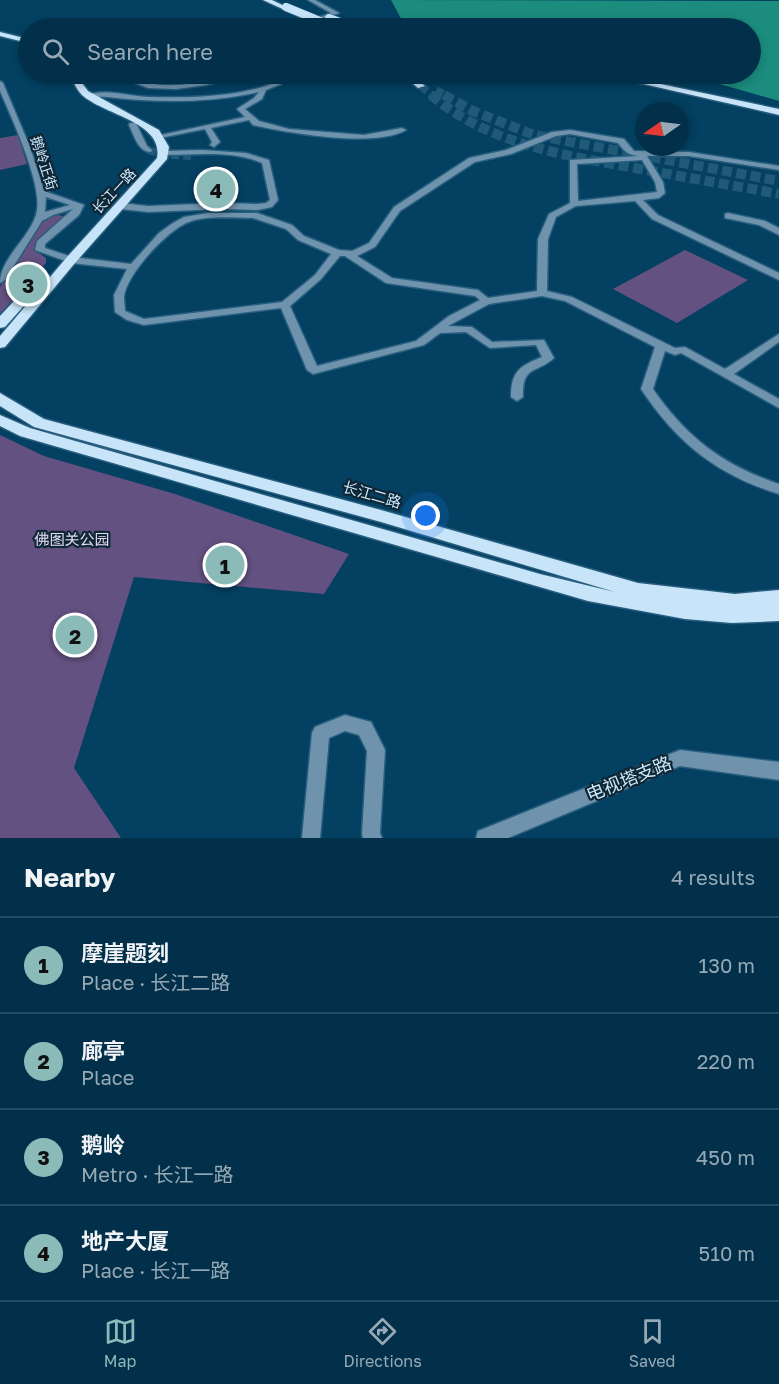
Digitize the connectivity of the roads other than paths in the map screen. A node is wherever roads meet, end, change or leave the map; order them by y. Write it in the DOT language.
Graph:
graph roads {
  1 [pos="266,0"];
  2 [pos="275,0"];
  3 [pos="310,0"];
  4 [pos="315,17"];
  5 [pos="313,18"];
  6 [pos="319,18"];
  7 [pos="0,36"];
  8 [pos="18,40"];
  9 [pos="0,83"];
  10 [pos="70,84"];
  11 [pos="79,84"];
  12 [pos="144,84"];
  13 [pos="189,84"];
  14 [pos="275,84"];
  15 [pos="653,84"];
  16 [pos="662,84"];
  17 [pos="263,90"];
  18 [pos="89,96"];
  19 [pos="779,110"];
  20 [pos="250,118"];
  21 [pos="133,125"];
  22 [pos="207,127"];
  23 [pos="402,130"];
  24 [pos="160,136"];
  25 [pos="214,145"];
  26 [pos="148,150"];
  27 [pos="164,153"];
  28 [pos="635,154"];
  29 [pos="689,154"];
  30 [pos="191,156"];
  31 [pos="644,156"];
  32 [pos="261,159"];
  33 [pos="779,168"];
  34 [pos="41,193"];
  35 [pos="636,197"];
  36 [pos="574,204"];
  37 [pos="80,205"];
  38 [pos="121,206"];
  39 [pos="728,216"];
  40 [pos="38,220"];
  41 [pos="779,232"];
  42 [pos="337,254"];
  43 [pos="348,254"];
  44 [pos="66,259"];
  45 [pos="133,267"];
  46 [pos="779,277"];
  47 [pos="0,280"];
  48 [pos="542,293"];
  49 [pos="486,301"];
  50 [pos="285,306"];
  51 [pos="0,324"];
  52 [pos="437,330"];
  53 [pos="779,337"];
  54 [pos="0,344"];
  55 [pos="661,346"];
  56 [pos="727,374"];
  57 [pos="517,397"];
  58 [pos="0,398"];
  59 [pos="779,404"];
  60 [pos="0,420"];
  61 [pos="779,489"];
  62 [pos="779,598"];
  63 [pos="779,614"];
  64 [pos="779,771"];
  65 [pos="311,838"];
  66 [pos="373,838"];
  67 [pos="485,838"];
  1 -- 4 [label="main road"];
  1 -- 5 [label="main road, bridge"];
  2 -- 4 [label="main road"];
  3 -- 4 [label="street"];
  4 -- 6 [label="main road, bridge"];
  7 -- 8 [label="main road"];
  9 -- 34 [label="street, 鹅岭正街"];
  10 -- 21 [label="main road, 长江一路"];
  11 -- 18 [label="main road"];
  12 -- 13 [label="street"];
  14 -- 17 [label="street"];
  15 -- 19 [label="main road"];
  16 -- 19 [label="main road"];
  17 -- 18 [label="street"];
  17 -- 20 [label="street"];
  18 -- 24 [label="main road"];
  20 -- 22 [label="street"];
  20 -- 23 [label="street"];
  21 -- 26 [label="street"];
  21 -- 44 [label="main road, 长江一路"];
  22 -- 24 [label="street"];
  22 -- 25 [label="street"];
  24 -- 27 [label="main road"];
  27 -- 32 [label="street"];
  27 -- 38 [label="main road, 长江一路"];
  28 -- 43 [label="street"];
  29 -- 33 [label="street"];
  30 -- 32 [label="street"];
  31 -- 35 [label="street"];
  31 -- 36 [label="street"];
  32 -- 38 [label="street"];
  34 -- 37 [label="street"];
  34 -- 40 [label="street, 鹅岭正街"];
  35 -- 36 [label="street"];
  35 -- 46 [label="street"];
  36 -- 48 [label="street"];
  37 -- 40 [label="street"];
  37 -- 44 [label="street"];
  38 -- 44 [label="main road, 长江一路"];
  39 -- 41 [label="street"];
  40 -- 47 [label="street, 鹅岭正街"];
  42 -- 43 [label="street"];
  42 -- 45 [label="street"];
  42 -- 50 [label="street"];
  43 -- 49 [label="street"];
  44 -- 45 [label="street"];
  44 -- 51 [label="main road, 长江一路"];
  44 -- 54 [label="main road, 长江一路"];
  45 -- 50 [label="street"];
  48 -- 49 [label="street"];
  48 -- 55 [label="street"];
  49 -- 52 [label="street"];
  50 -- 52 [label="street"];
  52 -- 57 [label="street"];
  53 -- 56 [label="street"];
  55 -- 56 [label="street"];
  55 -- 61 [label="street"];
  56 -- 59 [label="street"];
  58 -- 62 [label="main road, 长江二路"];
  60 -- 63 [label="main road"];
  64 -- 67 [label="street, 电视塔支路"];
  65 -- 66 [label="street"];
}
